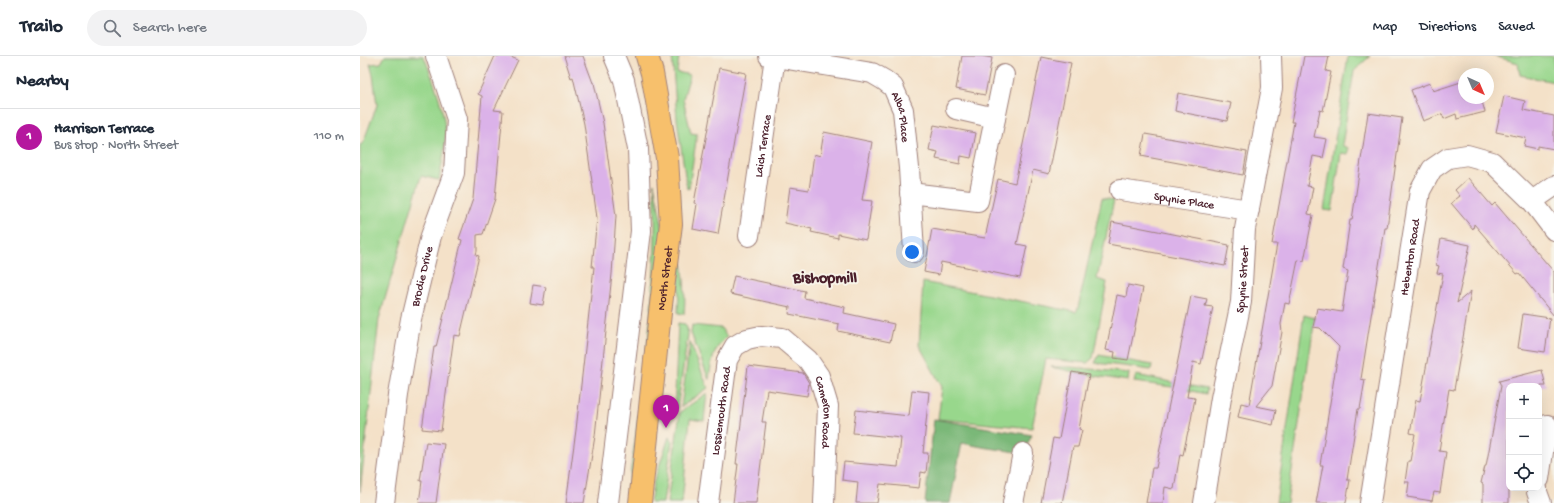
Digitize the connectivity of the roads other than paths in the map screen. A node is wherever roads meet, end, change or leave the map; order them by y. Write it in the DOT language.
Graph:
graph roads {
  1 [pos="436,56"];
  2 [pos="614,56"];
  3 [pos="647,56"];
  4 [pos="772,56"];
  5 [pos="1271,56"];
  6 [pos="832,61"];
  7 [pos="1004,75"];
  8 [pos="956,109"];
  9 [pos="995,118"];
  10 [pos="1554,186"];
  11 [pos="1120,190"];
  12 [pos="910,192"];
  13 [pos="1532,202"];
  14 [pos="1249,210"];
  15 [pos="1554,230"];
  16 [pos="748,236"];
  17 [pos="914,252"];
  18 [pos="782,338"];
  19 [pos="1548,425"];
  20 [pos="1023,453"];
  21 [pos="1549,455"];
  22 [pos="1542,472"];
  23 [pos="1537,491"];
  24 [pos="384,503"];
  25 [pos="608,503"];
  26 [pos="640,503"];
  27 [pos="708,503"];
  28 [pos="824,503"];
  29 [pos="1013,503"];
  30 [pos="1204,503"];
  31 [pos="1370,503"];
  32 [pos="1541,503"];
  1 -- 24 [label="street, Brodie Drive"];
  2 -- 25 [label="street"];
  3 -- 26 [label="main road, North Street"];
  4 -- 6 [label="street, Alba Place"];
  4 -- 16 [label="street, Laich Terrace"];
  5 -- 14 [label="street, Spynie Street"];
  6 -- 12 [label="street, Alba Place"];
  7 -- 9 [label="street"];
  8 -- 9 [label="street"];
  9 -- 12 [label="street"];
  10 -- 13 [label="street"];
  11 -- 14 [label="street, Spynie Place"];
  12 -- 17 [label="street, Alba Place"];
  13 -- 15 [label="street, Hebenton Road"];
  13 -- 31 [label="street, Hebenton Road"];
  14 -- 30 [label="street, Spynie Street"];
  18 -- 27 [label="street, Lossiemouth Road"];
  18 -- 28 [label="street, Cameron Road"];
  19 -- 21 [label="street"];
  20 -- 29 [label="street"];
  21 -- 22 [label="street"];
  23 -- 32 [label="street"];
}
